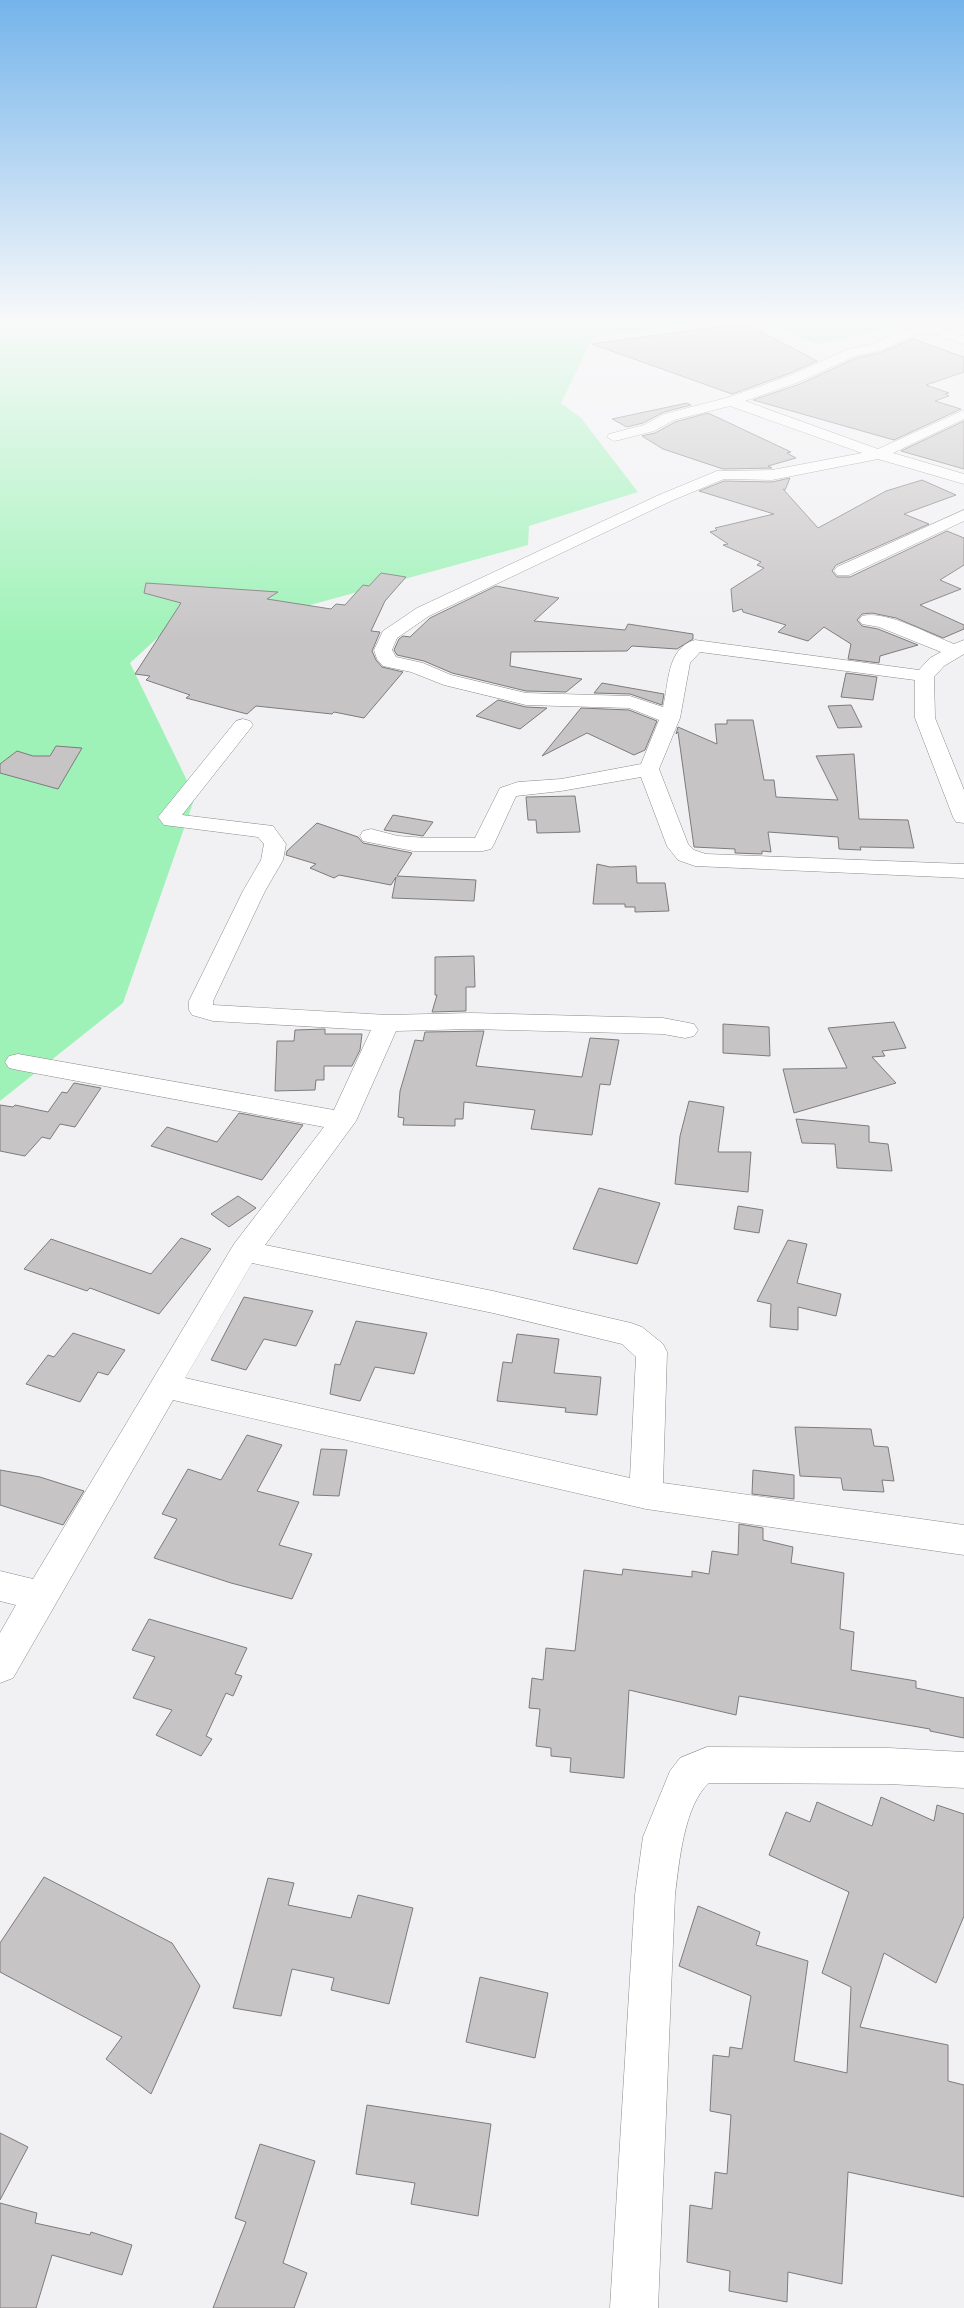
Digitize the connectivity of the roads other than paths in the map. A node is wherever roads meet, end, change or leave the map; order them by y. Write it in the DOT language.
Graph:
graph roads {
  1 [pos="652,427"];
  2 [pos="804,427"];
  3 [pos="937,427"];
  4 [pos="614,437"];
  5 [pos="879,454"];
  6 [pos="964,479"];
  7 [pos="964,515"];
  8 [pos="843,571"];
  9 [pos="868,620"];
  10 [pos="959,649"];
  11 [pos="924,676"];
  12 [pos="670,718"];
  13 [pos="243,725"];
  14 [pos="649,769"];
  15 [pos="964,817"];
  16 [pos="371,836"];
  17 [pos="964,872"];
  18 [pos="387,1023"];
  19 [pos="685,1030"];
  20 [pos="18,1062"];
  21 [pos="343,1121"];
  22 [pos="244,1251"];
  23 [pos="165,1386"];
  24 [pos="646,1495"];
  25 [pos="964,1540"];
  26 [pos="0,1586"];
  27 [pos="41,1596"];
  28 [pos="0,1666"];
  29 [pos="964,1770"];
  30 [pos="634,2308"];
  1 -- 4 [label="street"];
  2 -- 5 [label="street"];
  3 -- 5 [label="street"];
  5 -- 6 [label="street"];
  5 -- 12 [label="street"];
  7 -- 8 [label="street"];
  9 -- 10 [label="street"];
  10 -- 11 [label="street"];
  11 -- 12 [label="street"];
  11 -- 15 [label="street"];
  12 -- 14 [label="street"];
  13 -- 18 [label="street"];
  14 -- 16 [label="street"];
  14 -- 17 [label="street"];
  18 -- 19 [label="street"];
  18 -- 21 [label="street"];
  20 -- 21 [label="street"];
  21 -- 22 [label="street"];
  22 -- 23 [label="street"];
  22 -- 24 [label="street"];
  23 -- 24 [label="street"];
  23 -- 27 [label="street"];
  24 -- 25 [label="street"];
  26 -- 27 [label="street"];
  27 -- 28 [label="street"];
  29 -- 30 [label="street"];
}
